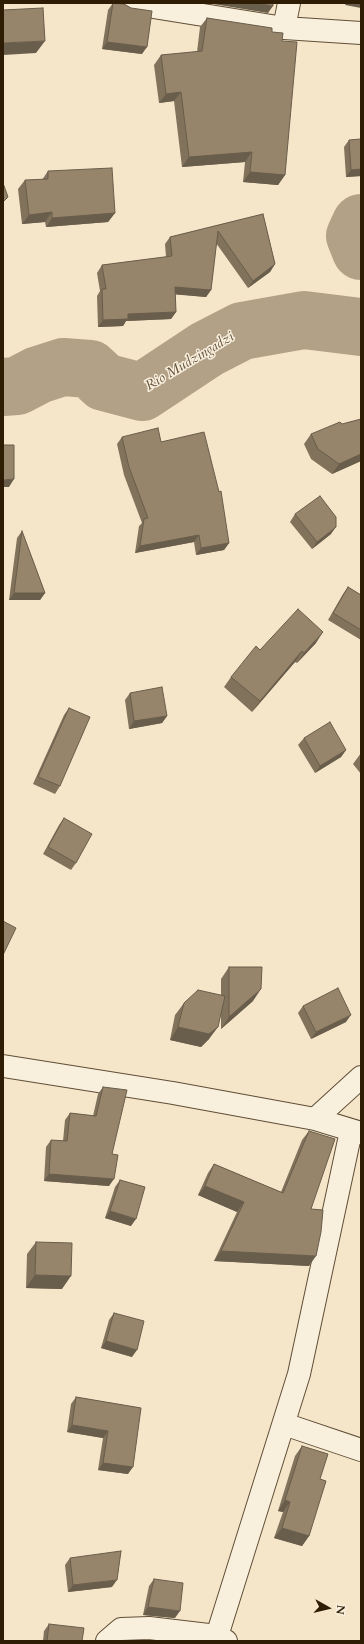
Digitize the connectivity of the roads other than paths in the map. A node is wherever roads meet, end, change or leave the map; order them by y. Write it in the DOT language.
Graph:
graph roads {
  1 [pos="289,3"];
  2 [pos="139,4"];
  3 [pos="284,28"];
  4 [pos="361,33"];
  5 [pos="3,1066"];
  6 [pos="361,1077"];
  7 [pos="315,1119"];
  8 [pos="356,1132"];
  9 [pos="284,1424"];
  10 [pos="361,1450"];
  11 [pos="221,1639"];
  12 [pos="106,1641"];
  1 -- 3 [label="street"];
  2 -- 3 [label="street"];
  3 -- 4 [label="street"];
  5 -- 7 [label="street"];
  6 -- 7 [label="street"];
  7 -- 8 [label="street"];
  8 -- 9 [label="street"];
  9 -- 10 [label="street"];
  9 -- 11 [label="street"];
  11 -- 12 [label="street"];
}
